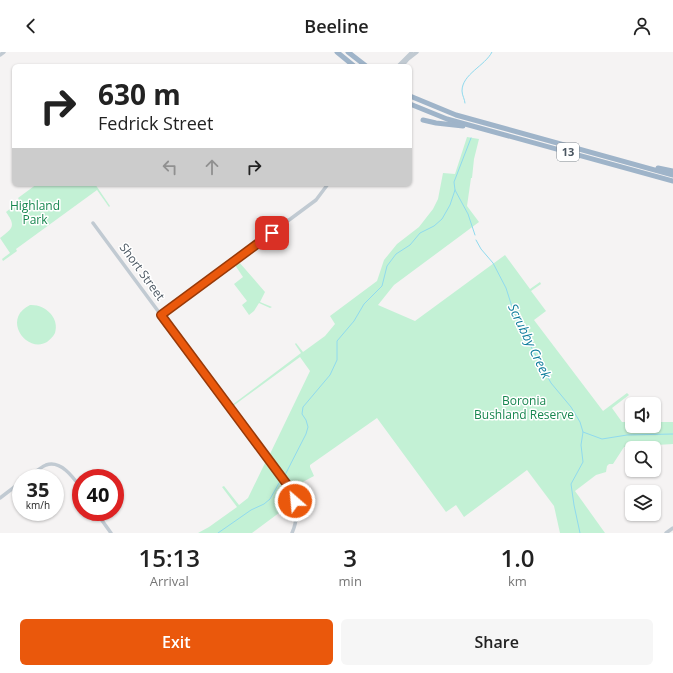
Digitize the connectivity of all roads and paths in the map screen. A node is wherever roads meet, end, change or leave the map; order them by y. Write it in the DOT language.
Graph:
graph roads {
  1 [pos="4,52"];
  2 [pos="337,52"];
  3 [pos="348,52"];
  4 [pos="412,52"];
  5 [pos="417,52"];
  6 [pos="0,55"];
  7 [pos="358,60"];
  8 [pos="352,64"];
  9 [pos="363,64"];
  10 [pos="367,64"];
  11 [pos="400,64"];
  12 [pos="404,64"];
  13 [pos="412,97"];
  14 [pos="412,105"];
  15 [pos="423,120"];
  16 [pos="468,125"];
  17 [pos="638,165"];
  18 [pos="673,171"];
  19 [pos="673,175"];
  20 [pos="673,181"];
  21 [pos="326,186"];
  22 [pos="93,223"];
  23 [pos="161,315"];
  24 [pos="40,469"];
  25 [pos="72,477"];
  26 [pos="12,489"];
  27 [pos="0,498"];
  28 [pos="102,521"];
  29 [pos="673,528"];
  30 [pos="111,533"];
  31 [pos="292,533"];
  32 [pos="666,533"];
  1 -- 6 [label="street"];
  2 -- 8 [label="highway"];
  3 -- 7 [label="highway"];
  4 -- 11 [label="street"];
  5 -- 12 [label="street"];
  7 -- 9 [label="highway"];
  7 -- 10 [label="highway"];
  13 -- 17 [label="highway, 13"];
  14 -- 16 [label="highway, 13"];
  15 -- 16 [label="highway"];
  16 -- 20 [label="highway, 13"];
  17 -- 18 [label="highway"];
  17 -- 19 [label="highway, 13"];
  21 -- 23 [label="street"];
  22 -- 23 [label="street, Short Street"];
  23 -- 31 [label="street, Short Street"];
  24 -- 25 [label="street"];
  26 -- 27 [label="street"];
  28 -- 30 [label="street"];
  29 -- 32 [label="street"];
}
